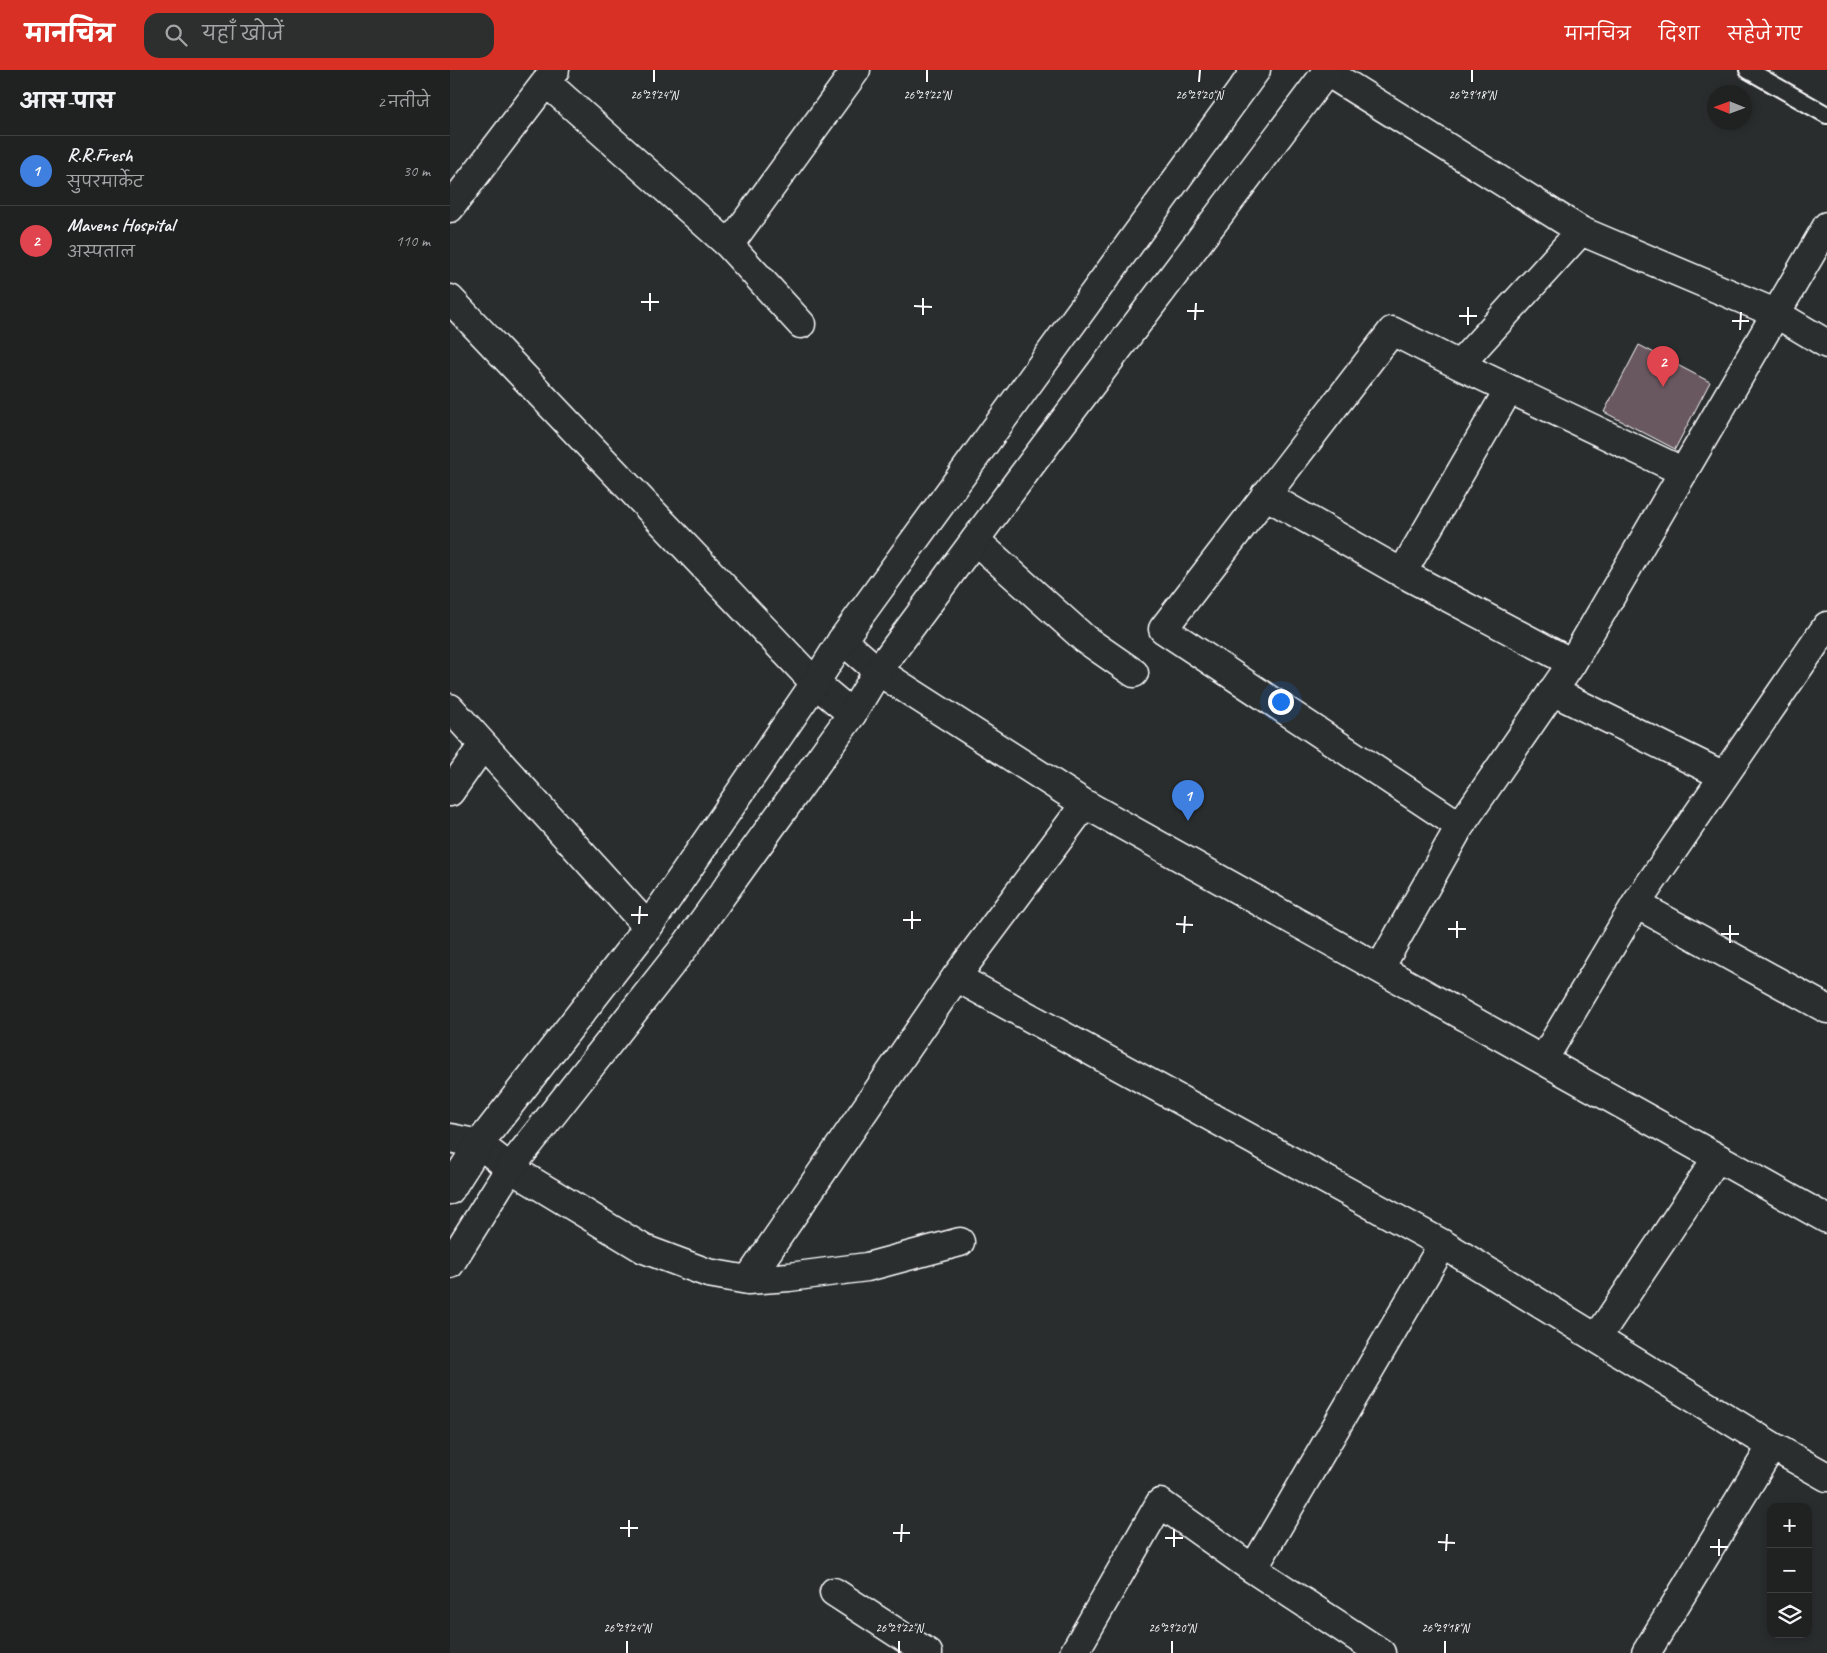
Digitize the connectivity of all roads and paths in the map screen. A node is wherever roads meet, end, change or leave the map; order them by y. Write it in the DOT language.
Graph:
graph roads {
  1 [pos="856,70"];
  2 [pos="1256,70"];
  3 [pos="1748,70"];
  4 [pos="1328,71"];
  5 [pos="551,76"];
  6 [pos="1827,115"];
  7 [pos="450,208"];
  8 [pos="1827,226"];
  9 [pos="1581,231"];
  10 [pos="729,245"];
  11 [pos="450,299"];
  12 [pos="1775,313"];
  13 [pos="802,324"];
  14 [pos="1827,344"];
  15 [pos="1459,365"];
  16 [pos="1508,389"];
  17 [pos="1684,472"];
  18 [pos="1265,495"];
  19 [pos="975,540"];
  20 [pos="1402,573"];
  21 [pos="1827,626"];
  22 [pos="842,640"];
  23 [pos="1572,663"];
  24 [pos="878,671"];
  25 [pos="1134,673"];
  26 [pos="815,683"];
  27 [pos="1552,691"];
  28 [pos="450,708"];
  29 [pos="852,714"];
  30 [pos="483,745"];
  31 [pos="1724,776"];
  32 [pos="450,792"];
  33 [pos="1085,804"];
  34 [pos="1460,826"];
  35 [pos="1636,904"];
  36 [pos="648,927"];
  37 [pos="1380,968"];
  38 [pos="956,978"];
  39 [pos="1827,1009"];
  40 [pos="1543,1060"];
  41 [pos="450,1138"];
  42 [pos="479,1144"];
  43 [pos="1717,1158"];
  44 [pos="510,1168"];
  45 [pos="450,1190"];
  46 [pos="1827,1219"];
  47 [pos="960,1242"];
  48 [pos="1443,1244"];
  49 [pos="450,1264"];
  50 [pos="748,1280"];
  51 [pos="1597,1338"];
  52 [pos="1772,1446"];
  53 [pos="1827,1477"];
  54 [pos="1253,1569"];
  55 [pos="834,1592"];
  56 [pos="928,1653"];
  57 [pos="1074,1653"];
  58 [pos="1381,1653"];
  59 [pos="1646,1653"];
  1 -- 10 [label="street"];
  2 -- 22 [label="street"];
  3 -- 6 [label="lane"];
  4 -- 9 [label="street"];
  4 -- 19 [label="street"];
  5 -- 7 [label="street"];
  5 -- 10 [label="street"];
  8 -- 12 [label="street"];
  9 -- 12 [label="street"];
  9 -- 15 [label="street"];
  10 -- 13 [label="street"];
  11 -- 26 [label="street"];
  12 -- 14 [label="street"];
  12 -- 17 [label="street"];
  15 -- 16 [label="street"];
  15 -- 18 [label="street"];
  16 -- 17 [label="street"];
  16 -- 20 [label="street"];
  17 -- 23 [label="street"];
  18 -- 20 [label="street"];
  18 -- 34 [label="street"];
  19 -- 24 [label="street"];
  19 -- 25 [label="street"];
  20 -- 23 [label="street"];
  21 -- 31 [label="street"];
  22 -- 24 [label="street"];
  22 -- 26 [label="street"];
  23 -- 27 [label="street"];
  24 -- 29 [label="street"];
  24 -- 33 [label="street"];
  26 -- 29 [label="street"];
  26 -- 36 [label="street"];
  27 -- 31 [label="street"];
  27 -- 34 [label="street"];
  28 -- 30 [label="street"];
  29 -- 44 [label="street"];
  30 -- 32 [label="street"];
  30 -- 36 [label="street"];
  31 -- 35 [label="street"];
  33 -- 37 [label="street"];
  33 -- 38 [label="street"];
  34 -- 37 [label="street"];
  35 -- 39 [label="street"];
  35 -- 40 [label="street"];
  36 -- 42 [label="street"];
  37 -- 40 [label="street"];
  38 -- 48 [label="street"];
  38 -- 50 [label="street"];
  40 -- 43 [label="street"];
  41 -- 42 [label="street"];
  42 -- 44 [label="street"];
  42 -- 45 [label="street"];
  43 -- 46 [label="street"];
  43 -- 51 [label="street"];
  44 -- 49 [label="street"];
  44 -- 50 [label="street"];
  47 -- 50 [label="street"];
  48 -- 51 [label="street"];
  48 -- 54 [label="street"];
  51 -- 52 [label="street"];
  52 -- 53 [label="street"];
  52 -- 59 [label="street"];
  54 -- 57 [label="street"];
  54 -- 58 [label="street"];
  55 -- 56 [label="street"];
}
